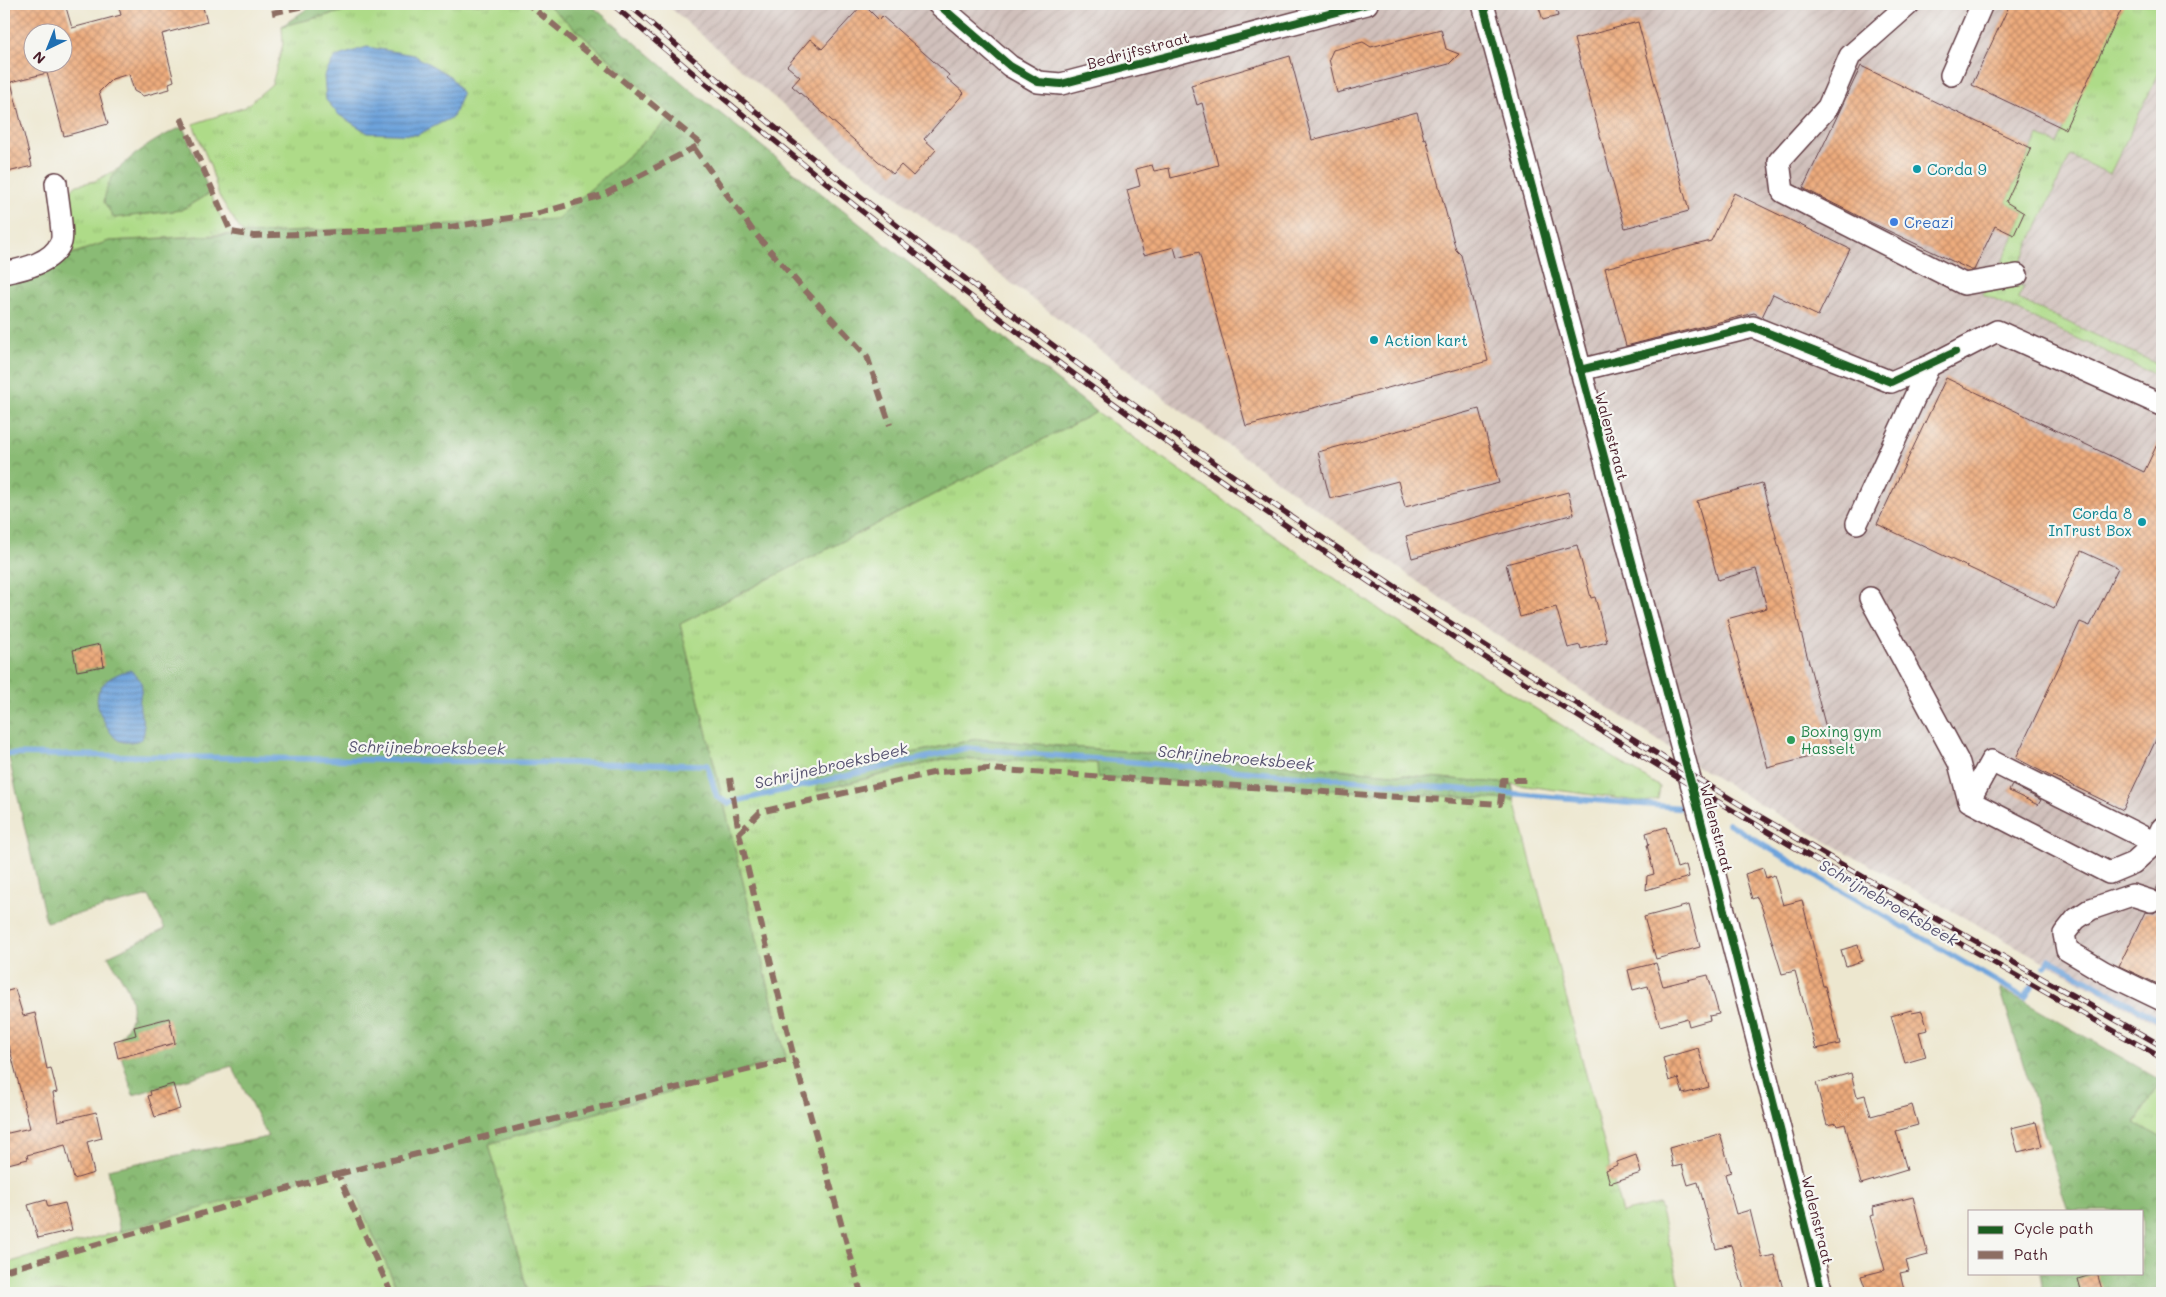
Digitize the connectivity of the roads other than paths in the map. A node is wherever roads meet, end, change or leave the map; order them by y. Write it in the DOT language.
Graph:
graph roads {
  1 [pos="938,4"];
  2 [pos="1367,4"];
  3 [pos="1483,4"];
  4 [pos="1909,4"];
  5 [pos="1982,4"];
  6 [pos="1951,75"];
  7 [pos="56,183"];
  8 [pos="4,273"];
  9 [pos="2017,275"];
  10 [pos="1930,366"];
  11 [pos="1580,370"];
  12 [pos="1891,382"];
  13 [pos="1914,399"];
  14 [pos="2162,405"];
  15 [pos="1857,523"];
  16 [pos="1870,598"];
  17 [pos="1969,801"];
  18 [pos="2160,839"];
  19 [pos="2151,900"];
  20 [pos="2162,1000"];
  21 [pos="1822,1293"];
  1 -- 2 [label="street, Bedrijfsstraat"];
  3 -- 11 [label="street, Walenstraat"];
  4 -- 9 [label="street"];
  5 -- 6 [label="street"];
  7 -- 8 [label="street"];
  10 -- 12 [label="street"];
  10 -- 13 [label="street"];
  10 -- 14 [label="street"];
  11 -- 12 [label="street"];
  11 -- 21 [label="street, Walenstraat"];
  12 -- 13 [label="street"];
  13 -- 15 [label="street"];
  16 -- 17 [label="street"];
  17 -- 18 [label="street"];
  17 -- 18 [label="street"];
  19 -- 20 [label="street"];
}
